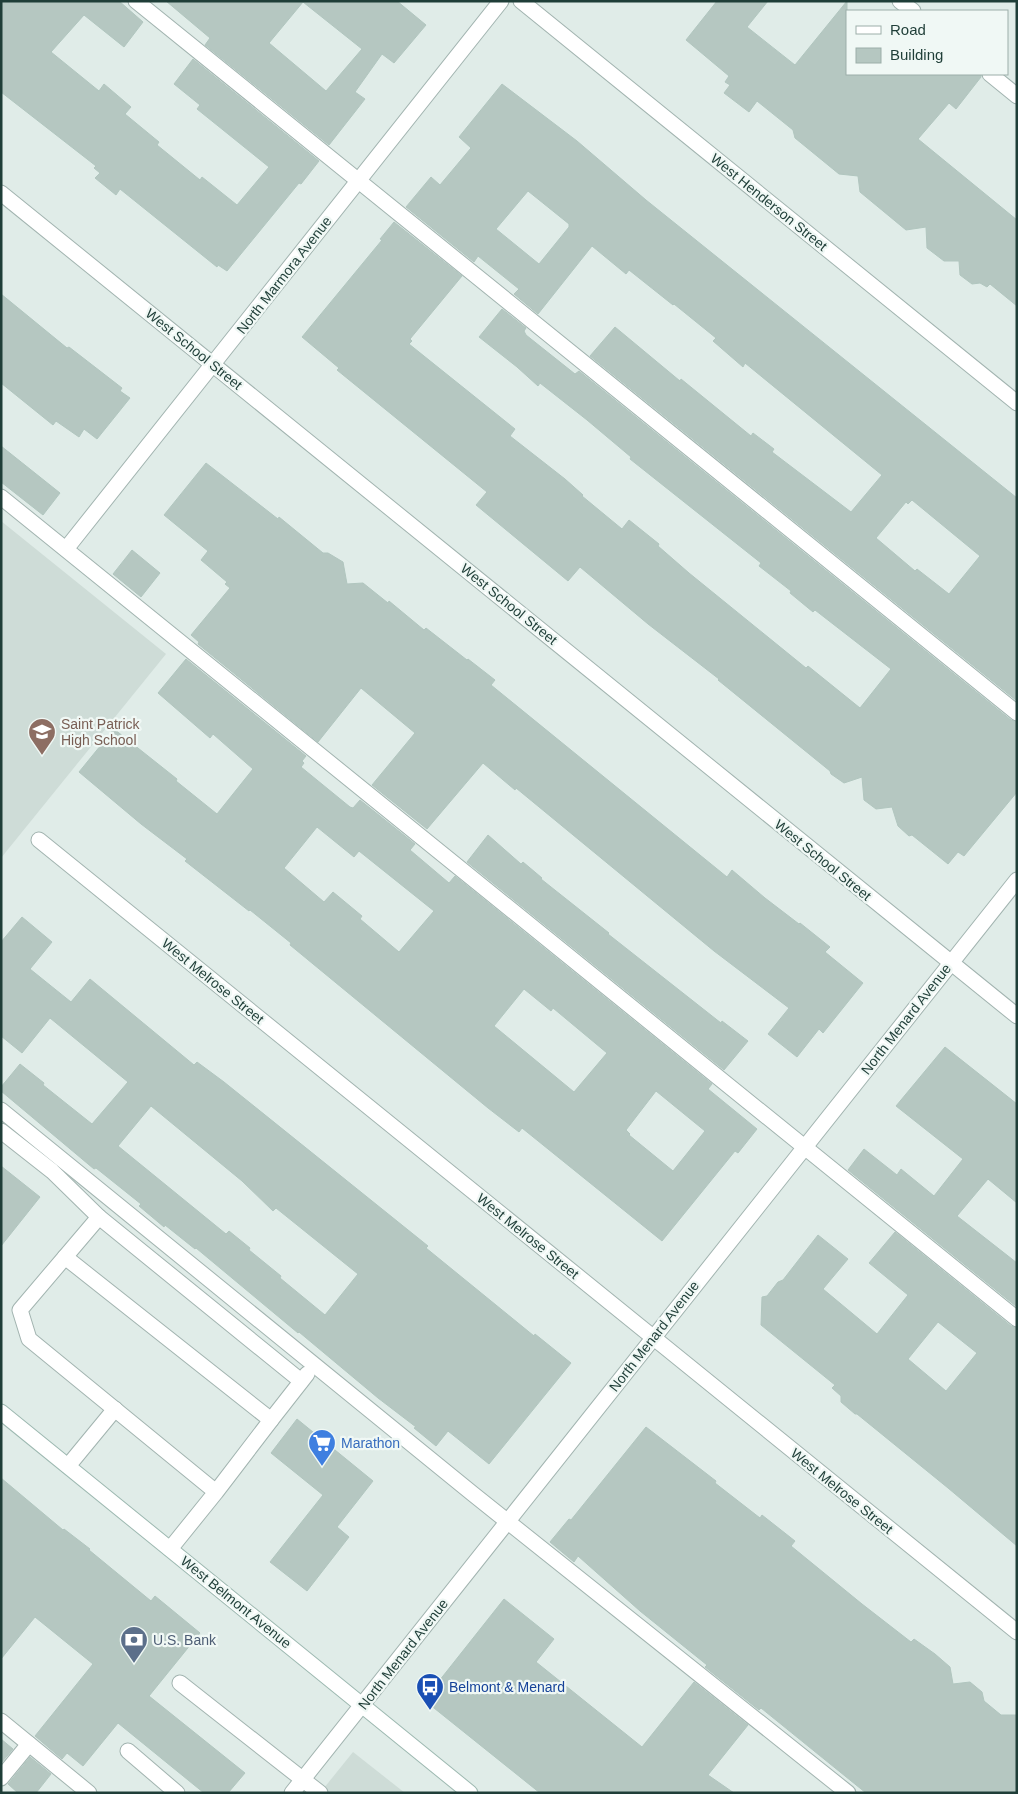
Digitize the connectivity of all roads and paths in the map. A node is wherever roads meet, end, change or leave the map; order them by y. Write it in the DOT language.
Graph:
graph roads {
  1 [pos="136,1"];
  2 [pos="501,1"];
  3 [pos="521,1"];
  4 [pos="900,1"];
  5 [pos="911,10"];
  6 [pos="991,75"];
  7 [pos="1017,96"];
  8 [pos="359,181"];
  9 [pos="1,193"];
  10 [pos="213,364"];
  11 [pos="1017,403"];
  12 [pos="1,497"];
  13 [pos="66,549"];
  14 [pos="1017,713"];
  15 [pos="39,840"];
  16 [pos="1017,880"];
  17 [pos="951,963"];
  18 [pos="1017,1016"];
  19 [pos="1,1110"];
  20 [pos="1,1130"];
  21 [pos="805,1147"];
  22 [pos="98,1218"];
  23 [pos="65,1257"];
  24 [pos="1017,1319"];
  25 [pos="653,1338"];
  26 [pos="314,1365"];
  27 [pos="301,1382"];
  28 [pos="115,1410"];
  29 [pos="1,1412"];
  30 [pos="271,1420"];
  31 [pos="68,1466"];
  32 [pos="216,1492"];
  33 [pos="508,1521"];
  34 [pos="170,1549"];
  35 [pos="1017,1632"];
  36 [pos="180,1683"];
  37 [pos="362,1705"];
  38 [pos="1,1721"];
  39 [pos="29,1744"];
  40 [pos="128,1751"];
  41 [pos="1,1778"];
  42 [pos="303,1779"];
  43 [pos="89,1793"];
  44 [pos="177,1793"];
  45 [pos="292,1793"];
  46 [pos="320,1793"];
  47 [pos="470,1793"];
  48 [pos="848,1793"];
  1 -- 8 [label="street"];
  2 -- 8 [label="street, North Marmora Avenue"];
  3 -- 11 [label="street, West Henderson Street"];
  4 -- 5 [label="street"];
  6 -- 7 [label="street"];
  8 -- 10 [label="street, North Marmora Avenue"];
  8 -- 14 [label="street"];
  9 -- 10 [label="street, West School Street"];
  10 -- 13 [label="street, North Marmora Avenue"];
  10 -- 17 [label="street, West School Street"];
  12 -- 13 [label="street"];
  13 -- 21 [label="street"];
  15 -- 25 [label="street, West Melrose Street"];
  16 -- 17 [label="street, North Menard Avenue"];
  17 -- 18 [label="street, West School Street"];
  17 -- 21 [label="street, North Menard Avenue"];
  19 -- 26 [label="street"];
  20 -- 22 [label="street"];
  21 -- 24 [label="street"];
  21 -- 25 [label="street, North Menard Avenue"];
  22 -- 23 [label="street"];
  22 -- 27 [label="street"];
  23 -- 28 [label="street"];
  23 -- 30 [label="street"];
  25 -- 33 [label="street, North Menard Avenue"];
  25 -- 35 [label="street, West Melrose Street"];
  26 -- 27 [label="street"];
  26 -- 33 [label="street"];
  27 -- 30 [label="street"];
  28 -- 31 [label="street"];
  28 -- 32 [label="street"];
  29 -- 31 [label="street, West Belmont Avenue"];
  30 -- 32 [label="street"];
  31 -- 34 [label="street, West Belmont Avenue"];
  32 -- 34 [label="street"];
  33 -- 37 [label="street, North Menard Avenue"];
  33 -- 48 [label="street"];
  34 -- 37 [label="street, West Belmont Avenue"];
  36 -- 42 [label="street"];
  37 -- 42 [label="street, North Menard Avenue"];
  37 -- 47 [label="street, West Belmont Avenue"];
  38 -- 39 [label="street"];
  39 -- 41 [label="street"];
  39 -- 43 [label="street"];
  40 -- 44 [label="street"];
  42 -- 45 [label="street, North Menard Avenue"];
  42 -- 46 [label="street"];
}
